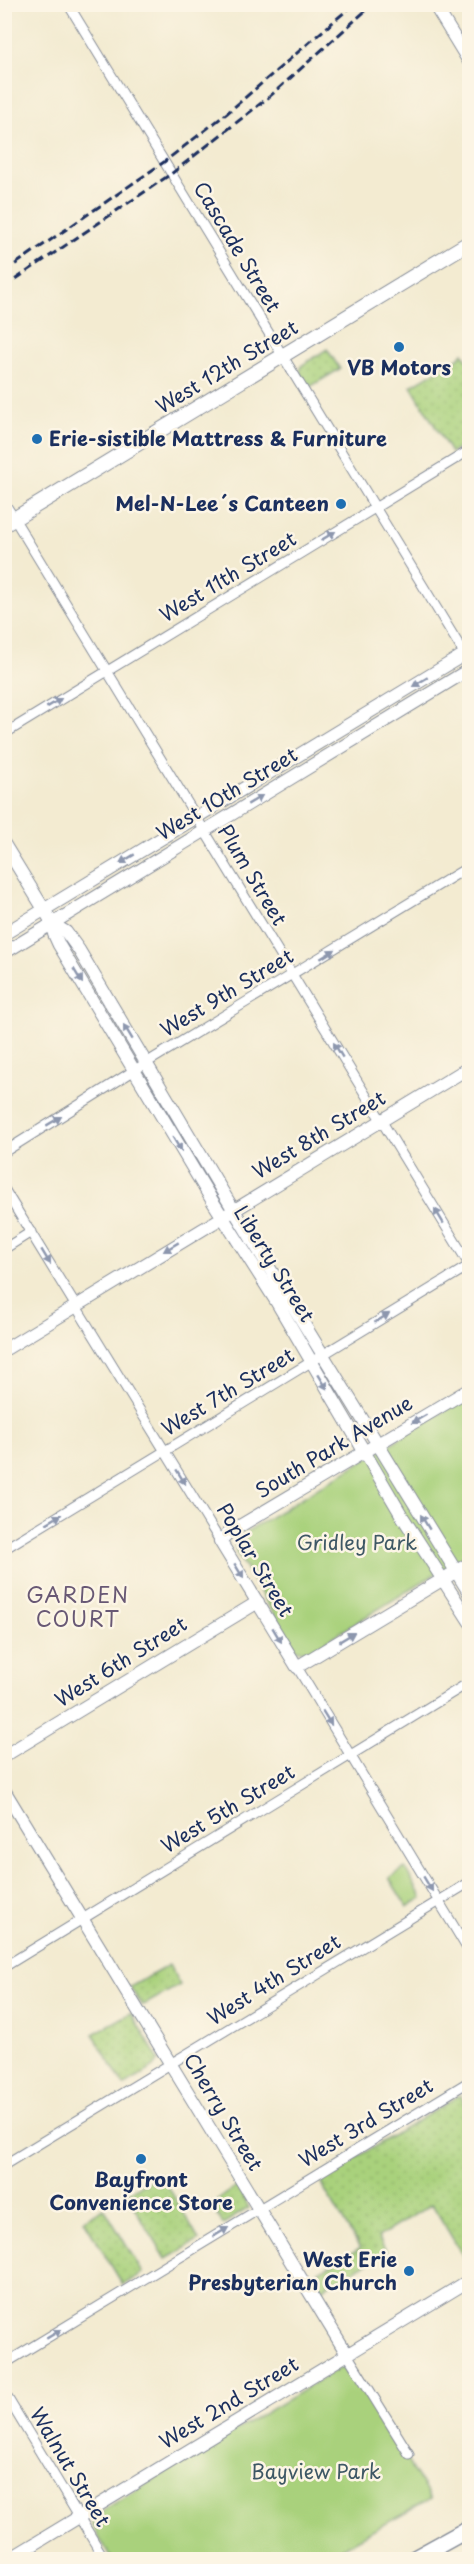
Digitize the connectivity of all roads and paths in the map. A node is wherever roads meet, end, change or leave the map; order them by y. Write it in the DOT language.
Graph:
graph roads {
  1 [pos="68,4"];
  2 [pos="434,4"];
  3 [pos="470,63"];
  4 [pos="470,242"];
  5 [pos="282,356"];
  6 [pos="470,450"];
  7 [pos="4,502"];
  8 [pos="375,508"];
  9 [pos="10,522"];
  10 [pos="468,656"];
  11 [pos="470,669"];
  12 [pos="108,671"];
  13 [pos="4,734"];
  14 [pos="330,737"];
  15 [pos="338,750"];
  16 [pos="196,818"];
  17 [pos="205,831"];
  18 [pos="4,844"];
  19 [pos="470,866"];
  20 [pos="44,910"];
  21 [pos="53,924"];
  22 [pos="4,934"];
  23 [pos="4,953"];
  24 [pos="293,975"];
  25 [pos="146,1063"];
  26 [pos="470,1067"];
  27 [pos="135,1070"];
  28 [pos="381,1120"];
  29 [pos="4,1152"];
  30 [pos="4,1189"];
  31 [pos="234,1210"];
  32 [pos="222,1217"];
  33 [pos="31,1232"];
  34 [pos="4,1249"];
  35 [pos="469,1265"];
  36 [pos="76,1306"];
  37 [pos="4,1350"];
  38 [pos="323,1355"];
  39 [pos="311,1363"];
  40 [pos="470,1389"];
  41 [pos="377,1443"];
  42 [pos="364,1451"];
  43 [pos="165,1452"];
  44 [pos="220,1541"];
  45 [pos="4,1549"];
  46 [pos="470,1563"];
  47 [pos="456,1572"];
  48 [pos="442,1580"];
  49 [pos="470,1594"];
  50 [pos="258,1602"];
  51 [pos="470,1622"];
  52 [pos="297,1667"];
  53 [pos="470,1682"];
  54 [pos="4,1756"];
  55 [pos="350,1756"];
  56 [pos="4,1790"];
  57 [pos="470,1882"];
  58 [pos="438,1901"];
  59 [pos="82,1919"];
  60 [pos="470,1953"];
  61 [pos="4,1966"];
  62 [pos="171,2064"];
  63 [pos="470,2081"];
  64 [pos="4,2165"];
  65 [pos="259,2209"];
  66 [pos="470,2280"];
  67 [pos="347,2354"];
  68 [pos="4,2364"];
  69 [pos="4,2392"];
  70 [pos="409,2454"];
  71 [pos="79,2517"];
  72 [pos="466,2530"];
  73 [pos="470,2552"];
  74 [pos="8,2559"];
  75 [pos="105,2559"];
  76 [pos="412,2559"];
  1 -- 5 [label="street, Cascade Street"];
  2 -- 3 [label="street"];
  4 -- 5 [label="main road, West 12th Street"];
  5 -- 8 [label="street, Cascade Street"];
  5 -- 9 [label="main road, West 12th Street"];
  6 -- 8 [label="street, West 11th Street"];
  7 -- 9 [label="street, Plum Street"];
  8 -- 10 [label="street, Cascade Street"];
  12 -- 8 [label="street, West 11th Street, one-way"];
  9 -- 12 [label="street, Plum Street"];
  10 -- 14 [label="street, West 10th Street, one-way"];
  11 -- 15 [label="street, West 10th Street"];
  13 -- 12 [label="street, West 11th Street, one-way"];
  12 -- 16 [label="street, Plum Street"];
  14 -- 15 [label="street"];
  14 -- 16 [label="street, West 10th Street"];
  17 -- 15 [label="street, West 10th Street, one-way"];
  16 -- 17 [label="street, Plum Street"];
  16 -- 20 [label="street, West 10th Street, one-way"];
  17 -- 21 [label="street, West 10th Street"];
  17 -- 24 [label="street, Plum Street"];
  18 -- 20 [label="street, Liberty Street"];
  24 -- 19 [label="street, West 9th Street, one-way"];
  20 -- 21 [label="street, Liberty Street"];
  20 -- 22 [label="street, West 10th Street"];
  21 -- 23 [label="street, West 10th Street"];
  25 -- 21 [label="street, Liberty Street, one-way"];
  21 -- 27 [label="street, Liberty Street, one-way"];
  24 -- 25 [label="street, West 9th Street"];
  28 -- 24 [label="street, Plum Street, one-way"];
  25 -- 27 [label="street, West 9th Street"];
  25 -- 31 [label="street, Liberty Street"];
  26 -- 28 [label="street, West 8th Street"];
  29 -- 27 [label="street, West 9th Street, one-way"];
  27 -- 32 [label="street, Liberty Street, one-way"];
  28 -- 31 [label="street, West 8th Street"];
  35 -- 28 [label="street, Plum Street, one-way"];
  30 -- 33 [label="street, Poplar Street"];
  31 -- 32 [label="street, West 8th Street"];
  31 -- 38 [label="street, Liberty Street"];
  32 -- 36 [label="street, West 8th Street, one-way"];
  32 -- 39 [label="street, Liberty Street"];
  33 -- 34 [label="street"];
  33 -- 36 [label="street, Poplar Street, one-way"];
  38 -- 35 [label="street, West 7th Street, one-way"];
  36 -- 37 [label="street, West 8th Street"];
  36 -- 43 [label="street, Poplar Street"];
  38 -- 39 [label="street, West 7th Street"];
  38 -- 41 [label="street, Liberty Street"];
  39 -- 42 [label="street, Liberty Street, one-way"];
  39 -- 43 [label="street, West 7th Street"];
  40 -- 41 [label="street, South Park Avenue, one-way"];
  41 -- 42 [label="street, South Park Avenue"];
  47 -- 41 [label="street, Liberty Street, one-way"];
  42 -- 44 [label="street, South Park Avenue"];
  42 -- 48 [label="street, Liberty Street"];
  43 -- 44 [label="street, Poplar Street, one-way"];
  45 -- 43 [label="street, West 7th Street, one-way"];
  44 -- 50 [label="street, Poplar Street, one-way"];
  46 -- 47 [label="street"];
  47 -- 48 [label="street"];
  47 -- 49 [label="street, Liberty Street"];
  48 -- 51 [label="street, Liberty Street"];
  52 -- 48 [label="street, one-way"];
  50 -- 52 [label="street, Poplar Street, one-way"];
  50 -- 54 [label="street, West 6th Street"];
  52 -- 55 [label="street, Poplar Street, one-way"];
  53 -- 55 [label="street, West 5th Street"];
  55 -- 58 [label="street, Poplar Street, one-way"];
  55 -- 59 [label="street, West 5th Street"];
  56 -- 59 [label="street, Cherry Street"];
  57 -- 58 [label="street, West 4th Street"];
  58 -- 60 [label="street, Poplar Street"];
  58 -- 62 [label="street, West 4th Street"];
  59 -- 61 [label="street, West 5th Street"];
  59 -- 62 [label="street, Cherry Street"];
  62 -- 64 [label="street, West 4th Street"];
  62 -- 65 [label="street, Cherry Street"];
  63 -- 65 [label="street, West 3rd Street"];
  65 -- 67 [label="street, Cherry Street"];
  68 -- 65 [label="street, West 3rd Street, one-way"];
  66 -- 67 [label="street, West 2nd Street"];
  67 -- 70 [label="street, Cherry Street"];
  67 -- 71 [label="street, West 2nd Street"];
  69 -- 71 [label="street, Walnut Street"];
  71 -- 74 [label="street, West 2nd Street"];
  71 -- 75 [label="street, Walnut Street"];
  72 -- 73 [label="street"];
  72 -- 76 [label="highway"];
}
